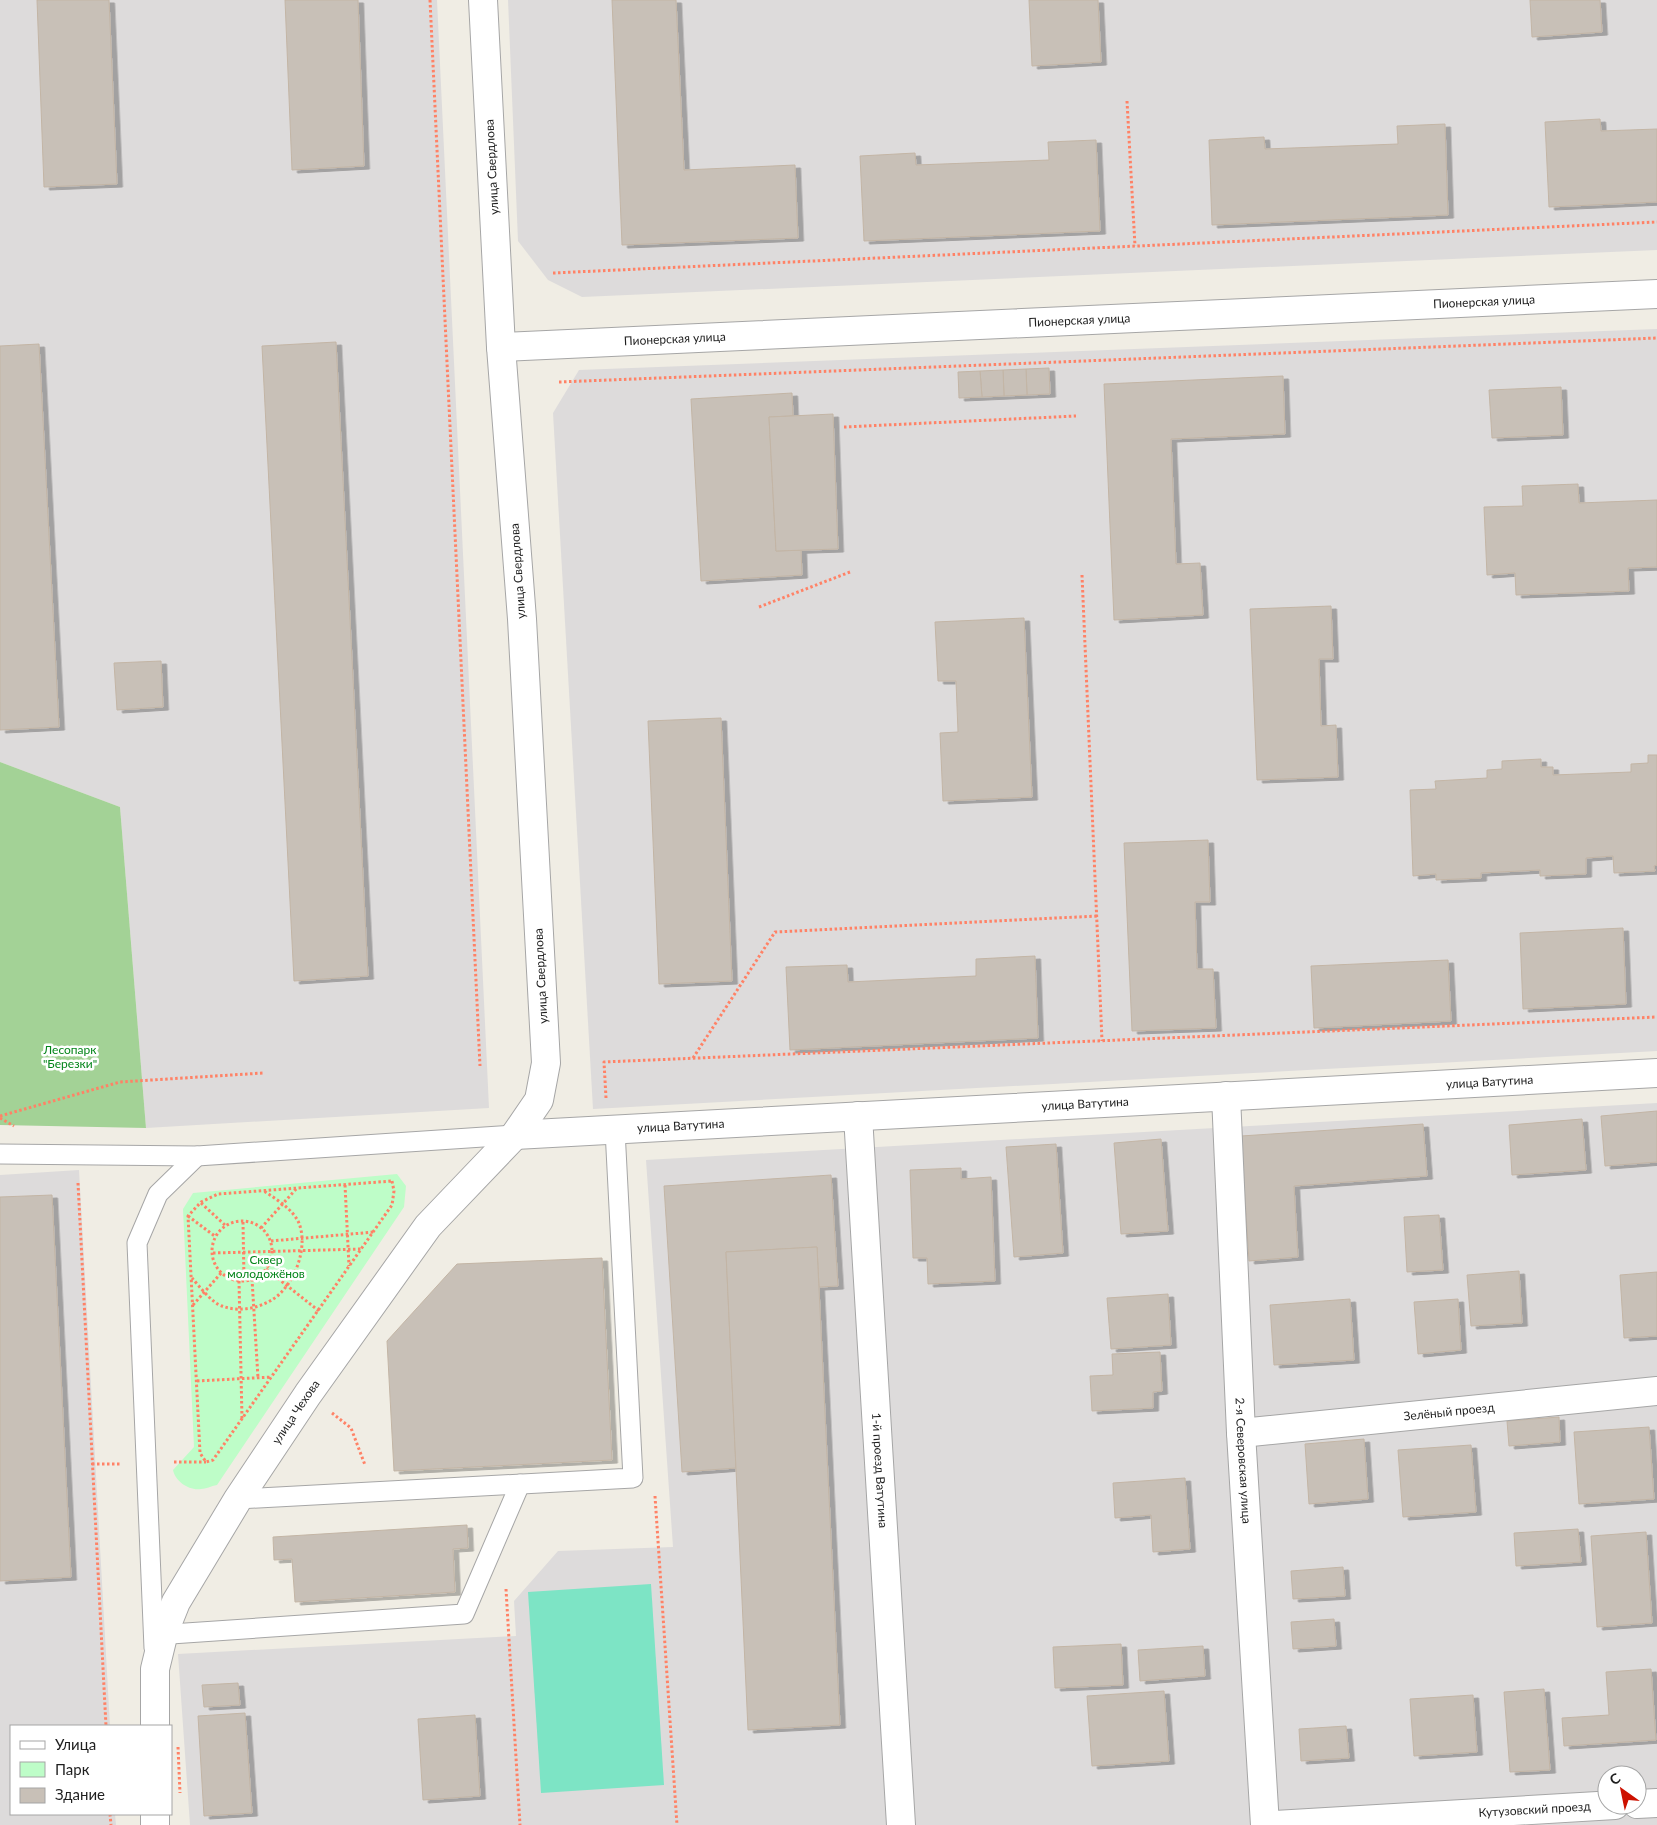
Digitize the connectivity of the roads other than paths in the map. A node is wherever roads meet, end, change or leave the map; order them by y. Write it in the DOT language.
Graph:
graph roads {
  1 [pos="483,0"];
  2 [pos="1657,294"];
  3 [pos="501,347"];
  4 [pos="1657,1073"];
  5 [pos="1226,1096"];
  6 [pos="858,1116"];
  7 [pos="615,1130"];
  8 [pos="515,1135"];
  9 [pos="0,1154"];
  10 [pos="197,1156"];
  11 [pos="1657,1392"];
  12 [pos="1240,1433"];
  13 [pos="520,1484"];
  14 [pos="238,1499"];
  15 [pos="164,1632"];
  16 [pos="155,1669"];
  17 [pos="155,1725"];
  18 [pos="1597,1806"];
  19 [pos="900,1825"];
  20 [pos="1265,1825"];
  21 [pos="1275,1825"];
  1 -- 3 [label="street, улица Свердлова"];
  2 -- 3 [label="street, Пионерская улица"];
  3 -- 8 [label="street, улица Свердлова"];
  4 -- 5 [label="street, улица Ватутина"];
  5 -- 6 [label="street, улица Ватутина"];
  5 -- 12 [label="street, 2-я Северовская улица"];
  6 -- 7 [label="street, улица Ватутина"];
  6 -- 19 [label="street, 1-й проезд Ватутина"];
  7 -- 8 [label="street, улица Ватутина"];
  7 -- 13 [label="lane"];
  8 -- 10 [label="lane"];
  8 -- 14 [label="street, улица Чехова"];
  9 -- 10 [label="lane"];
  10 -- 16 [label="lane"];
  11 -- 12 [label="street, Зелёный проезд"];
  12 -- 20 [label="street, 2-я Северовская улица"];
  13 -- 14 [label="lane"];
  13 -- 15 [label="lane"];
  14 -- 15 [label="street, улица Чехова"];
  15 -- 16 [label="street, улица Чехова"];
  16 -- 17 [label="street, улица Чехова"];
  18 -- 21 [label="street, Кутузовский проезд"];
}
